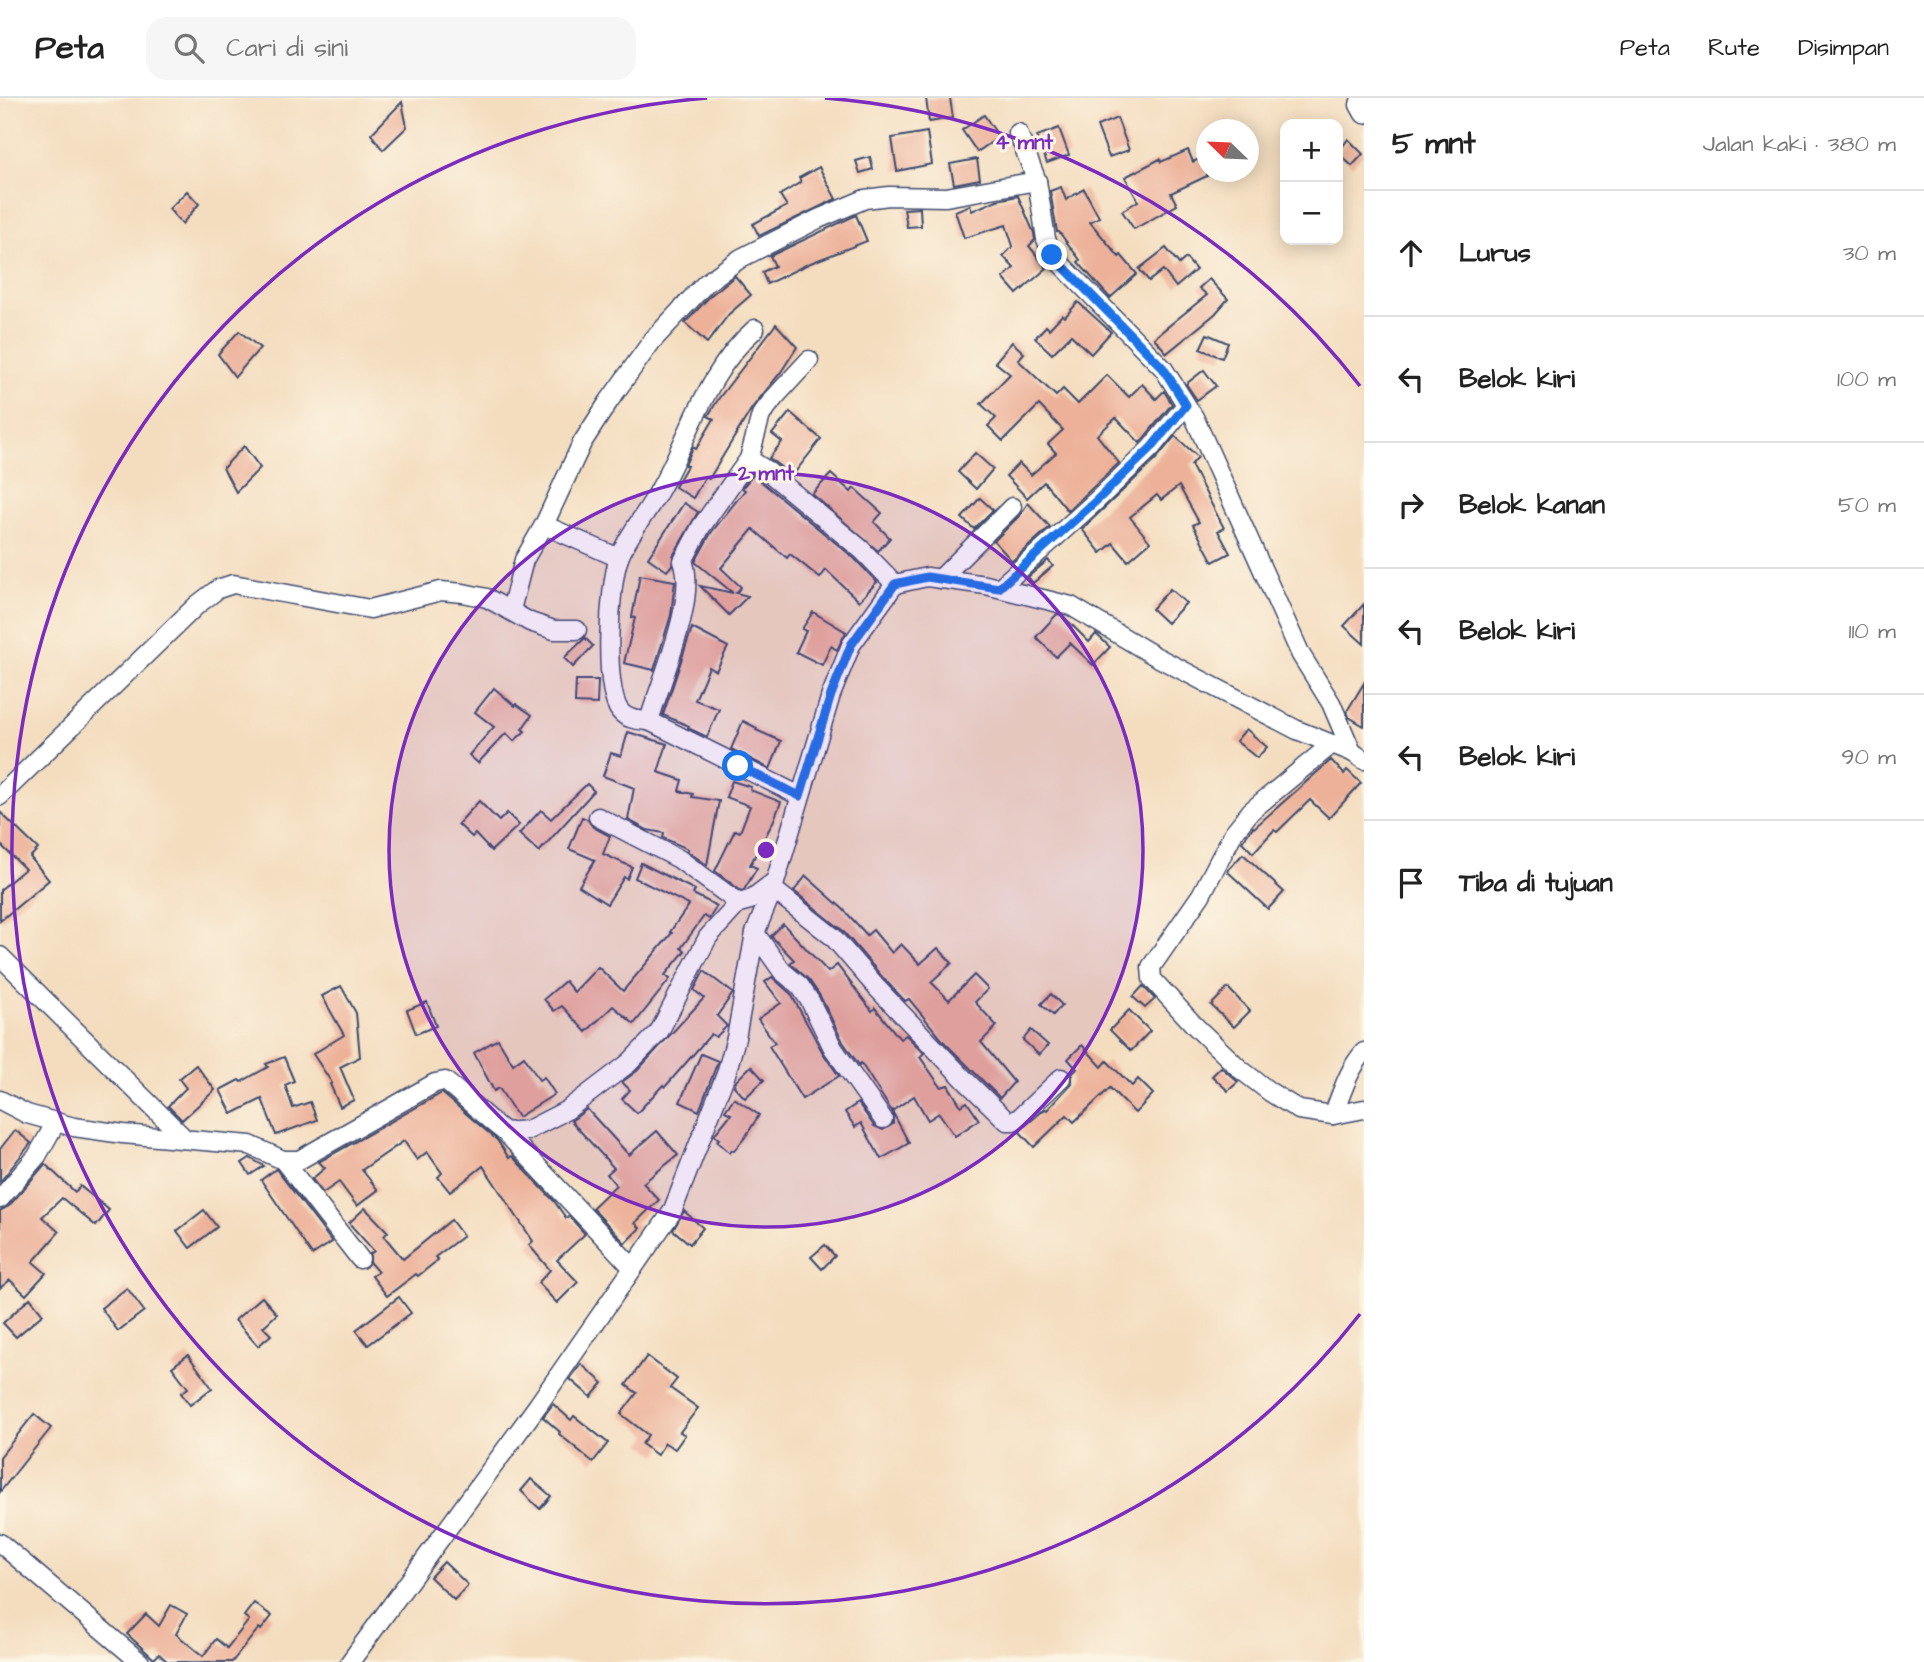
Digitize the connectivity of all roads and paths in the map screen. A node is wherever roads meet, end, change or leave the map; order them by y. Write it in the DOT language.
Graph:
graph roads {
  1 [pos="1361,98"];
  2 [pos="1364,114"];
  3 [pos="1018,133"];
  4 [pos="1037,181"];
  5 [pos="755,329"];
  6 [pos="809,360"];
  7 [pos="1186,405"];
  8 [pos="749,459"];
  9 [pos="1012,507"];
  10 [pos="544,525"];
  11 [pos="619,558"];
  12 [pos="940,579"];
  13 [pos="895,584"];
  14 [pos="999,588"];
  15 [pos="511,610"];
  16 [pos="578,630"];
  17 [pos="649,721"];
  18 [pos="1332,744"];
  19 [pos="1358,756"];
  20 [pos="0,796"];
  21 [pos="800,796"];
  22 [pos="598,817"];
  23 [pos="773,886"];
  24 [pos="739,903"];
  25 [pos="755,933"];
  26 [pos="0,956"];
  27 [pos="1364,1052"];
  28 [pos="1061,1077"];
  29 [pos="0,1100"];
  30 [pos="1364,1109"];
  31 [pos="1333,1115"];
  32 [pos="883,1119"];
  33 [pos="56,1122"];
  34 [pos="505,1132"];
  35 [pos="185,1139"];
  36 [pos="283,1160"];
  37 [pos="0,1199"];
  38 [pos="360,1259"];
  39 [pos="632,1268"];
  40 [pos="0,1543"];
  41 [pos="140,1662"];
  42 [pos="350,1662"];
  1 -- 2 [label="street"];
  3 -- 4 [label="street"];
  4 -- 7 [label="street"];
  4 -- 10 [label="street"];
  5 -- 11 [label="street"];
  6 -- 8 [label="street"];
  7 -- 14 [label="street"];
  7 -- 19 [label="street"];
  8 -- 13 [label="street"];
  8 -- 17 [label="street"];
  9 -- 12 [label="street"];
  10 -- 11 [label="street"];
  10 -- 15 [label="street"];
  11 -- 17 [label="street"];
  12 -- 13 [label="street"];
  12 -- 14 [label="street"];
  13 -- 21 [label="street"];
  14 -- 18 [label="street"];
  15 -- 16 [label="street"];
  15 -- 20 [label="street"];
  17 -- 21 [label="street"];
  18 -- 19 [label="street"];
  18 -- 31 [label="street"];
  21 -- 23 [label="street"];
  22 -- 24 [label="street"];
  23 -- 24 [label="street"];
  23 -- 25 [label="street"];
  23 -- 28 [label="street"];
  24 -- 34 [label="street"];
  25 -- 32 [label="street"];
  25 -- 39 [label="street"];
  26 -- 35 [label="street"];
  27 -- 31 [label="street"];
  29 -- 33 [label="street"];
  30 -- 31 [label="street"];
  33 -- 35 [label="street"];
  33 -- 37 [label="street"];
  34 -- 36 [label="street"];
  34 -- 39 [label="street"];
  35 -- 36 [label="street"];
  36 -- 38 [label="street"];
  39 -- 42 [label="street"];
  40 -- 41 [label="street"];
}
